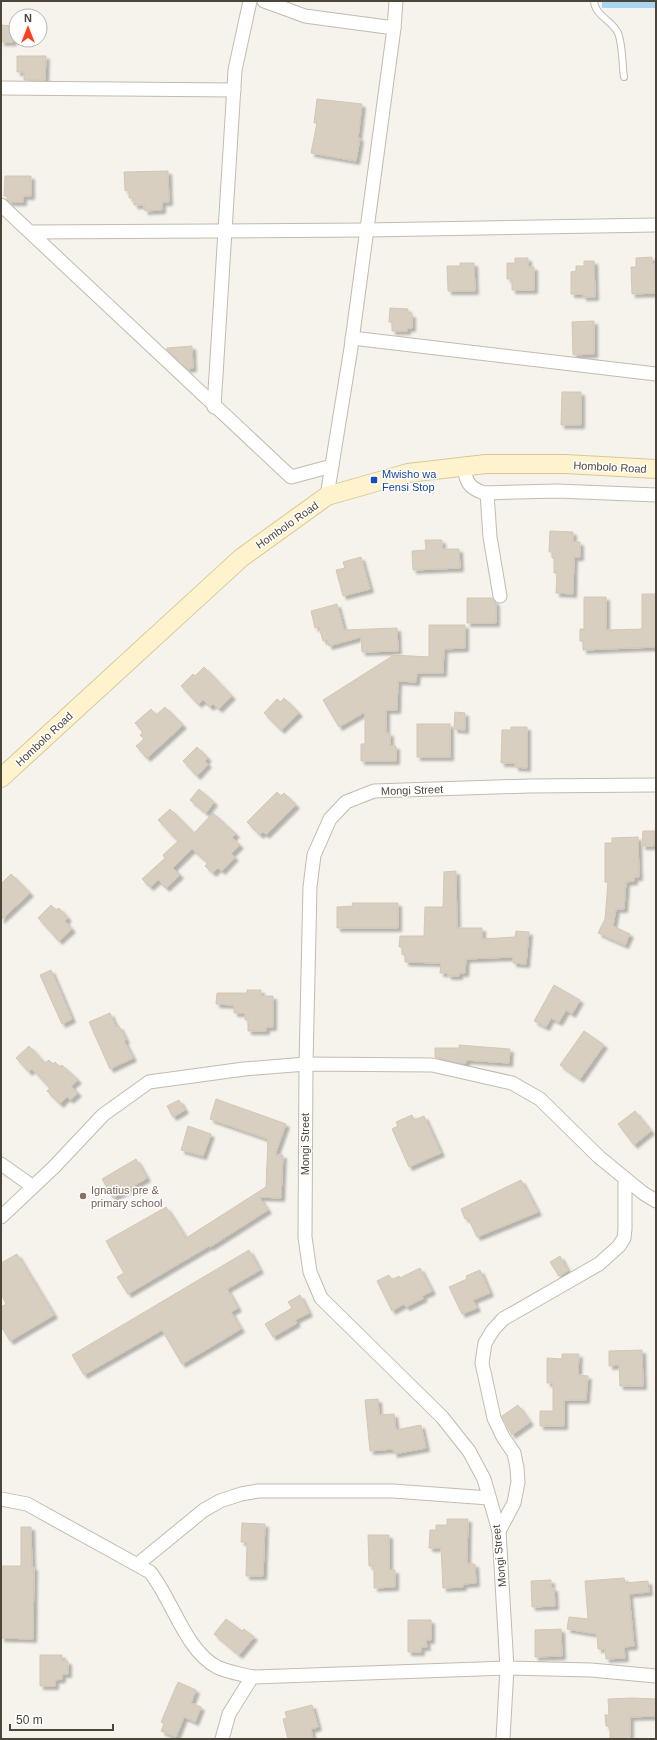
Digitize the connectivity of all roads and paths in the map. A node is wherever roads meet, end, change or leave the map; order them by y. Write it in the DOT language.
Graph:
graph roads {
  1 [pos="250,1"];
  2 [pos="264,1"];
  3 [pos="396,1"];
  4 [pos="594,1"];
  5 [pos="394,28"];
  6 [pos="624,77"];
  7 [pos="1,88"];
  8 [pos="234,90"];
  9 [pos="1,205"];
  10 [pos="656,225"];
  11 [pos="367,230"];
  12 [pos="225,231"];
  13 [pos="31,232"];
  14 [pos="352,338"];
  15 [pos="656,374"];
  16 [pos="214,407"];
  17 [pos="332,466"];
  18 [pos="464,467"];
  19 [pos="656,469"];
  20 [pos="487,493"];
  21 [pos="656,495"];
  22 [pos="327,496"];
  23 [pos="500,596"];
  24 [pos="1,778"];
  25 [pos="656,785"];
  26 [pos="306,1064"];
  27 [pos="1,1164"];
  28 [pos="625,1178"];
  29 [pos="32,1186"];
  30 [pos="656,1201"];
  31 [pos="1,1217"];
  32 [pos="489,1498"];
  33 [pos="1,1499"];
  34 [pos="499,1531"];
  35 [pos="138,1564"];
  36 [pos="507,1668"];
  37 [pos="656,1676"];
  38 [pos="252,1677"];
  39 [pos="222,1739"];
  40 [pos="503,1739"];
  1 -- 8 [label="street"];
  2 -- 5 [label="street"];
  3 -- 5 [label="street"];
  4 -- 6 [label="lane"];
  5 -- 11 [label="street"];
  7 -- 8 [label="street"];
  8 -- 12 [label="street"];
  9 -- 13 [label="street"];
  10 -- 11 [label="street"];
  11 -- 12 [label="street"];
  11 -- 14 [label="street"];
  12 -- 13 [label="street"];
  12 -- 16 [label="street"];
  13 -- 16 [label="street"];
  14 -- 15 [label="street"];
  14 -- 17 [label="street"];
  16 -- 17 [label="street"];
  17 -- 22 [label="street"];
  18 -- 19 [label="street, Hombolo Road"];
  18 -- 20 [label="street"];
  18 -- 22 [label="street, Hombolo Road"];
  20 -- 21 [label="street"];
  20 -- 23 [label="street"];
  22 -- 24 [label="street, Hombolo Road"];
  25 -- 26 [label="street, Mongi Street"];
  26 -- 28 [label="street"];
  26 -- 29 [label="street"];
  26 -- 32 [label="street, Mongi Street"];
  27 -- 29 [label="street"];
  28 -- 30 [label="street"];
  28 -- 34 [label="street"];
  29 -- 31 [label="street"];
  32 -- 34 [label="street, Mongi Street"];
  32 -- 35 [label="street"];
  33 -- 35 [label="street"];
  34 -- 36 [label="street, Mongi Street"];
  35 -- 38 [label="street"];
  36 -- 37 [label="street"];
  36 -- 38 [label="street"];
  36 -- 40 [label="street, Mongi Street"];
  38 -- 39 [label="street"];
}
